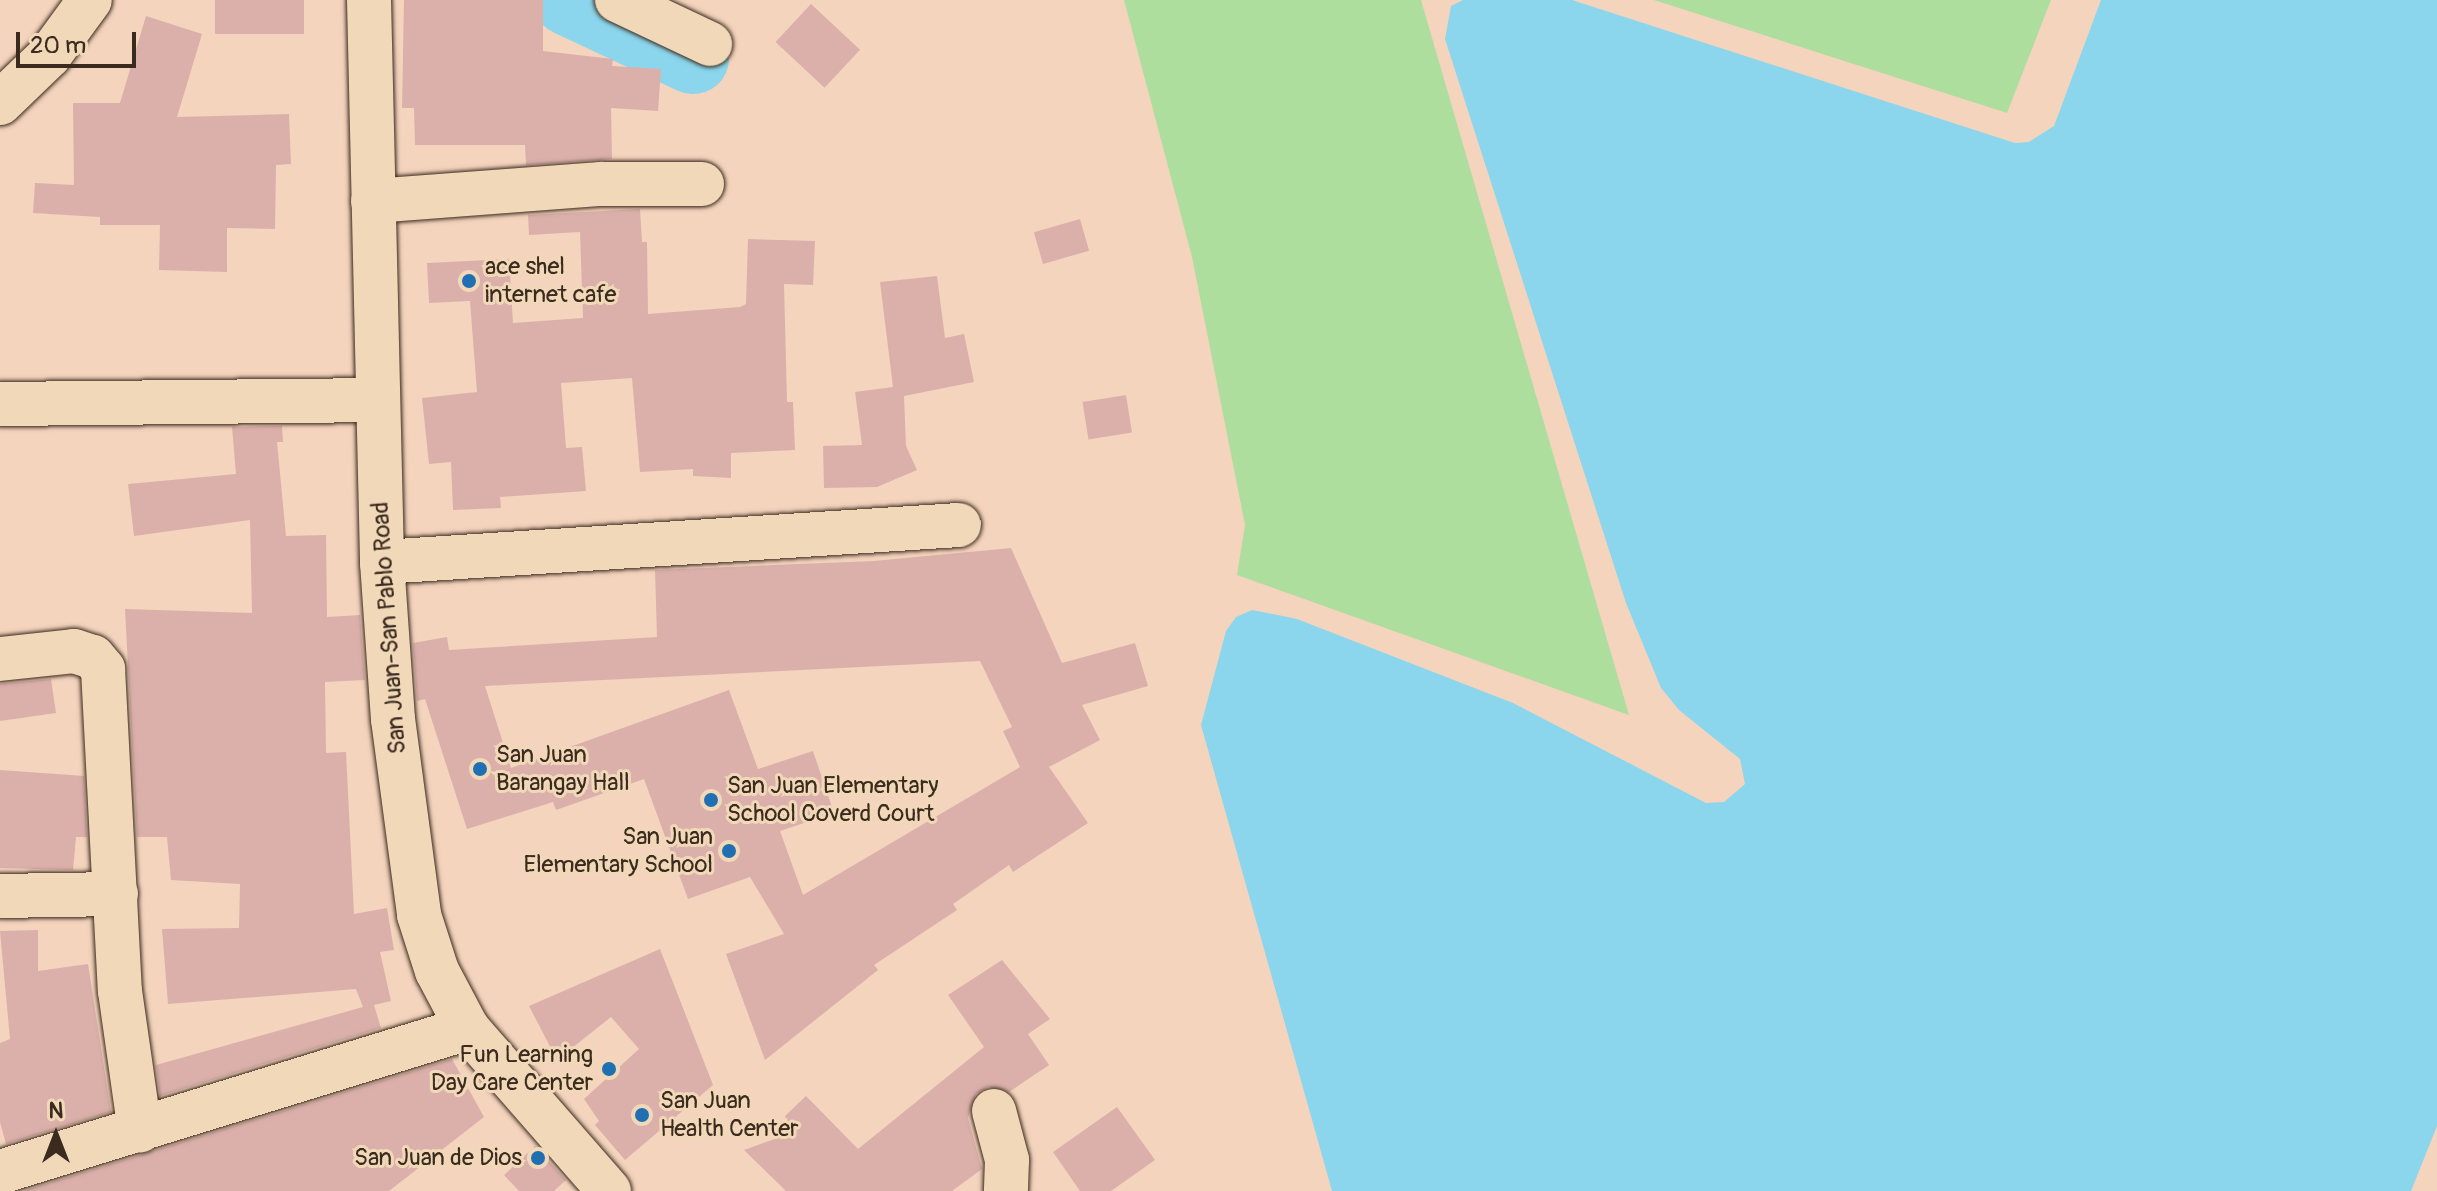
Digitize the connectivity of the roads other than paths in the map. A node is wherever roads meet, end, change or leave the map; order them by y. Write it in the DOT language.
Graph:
graph roads {
  1 [pos="90,0"];
  2 [pos="369,0"];
  3 [pos="617,0"];
  4 [pos="710,44"];
  5 [pos="0,103"];
  6 [pos="702,184"];
  7 [pos="373,201"];
  8 [pos="377,400"];
  9 [pos="0,404"];
  10 [pos="959,525"];
  11 [pos="382,562"];
  12 [pos="0,659"];
  13 [pos="116,894"];
  14 [pos="0,896"];
  15 [pos="467,1028"];
  16 [pos="994,1111"];
  17 [pos="140,1131"];
  18 [pos="0,1172"];
  19 [pos="609,1191"];
  20 [pos="1006,1191"];
  1 -- 5 [label="street"];
  2 -- 7 [label="street, San Juan-San Pablo Road"];
  3 -- 4 [label="street"];
  6 -- 7 [label="street"];
  7 -- 8 [label="street, San Juan-San Pablo Road"];
  8 -- 9 [label="street"];
  8 -- 11 [label="street, San Juan-San Pablo Road"];
  10 -- 11 [label="street"];
  11 -- 15 [label="street, San Juan-San Pablo Road"];
  12 -- 13 [label="street"];
  13 -- 14 [label="street"];
  13 -- 17 [label="street"];
  15 -- 17 [label="street"];
  15 -- 19 [label="street, San Juan-San Pablo Road"];
  16 -- 20 [label="street"];
  17 -- 18 [label="street"];
}
